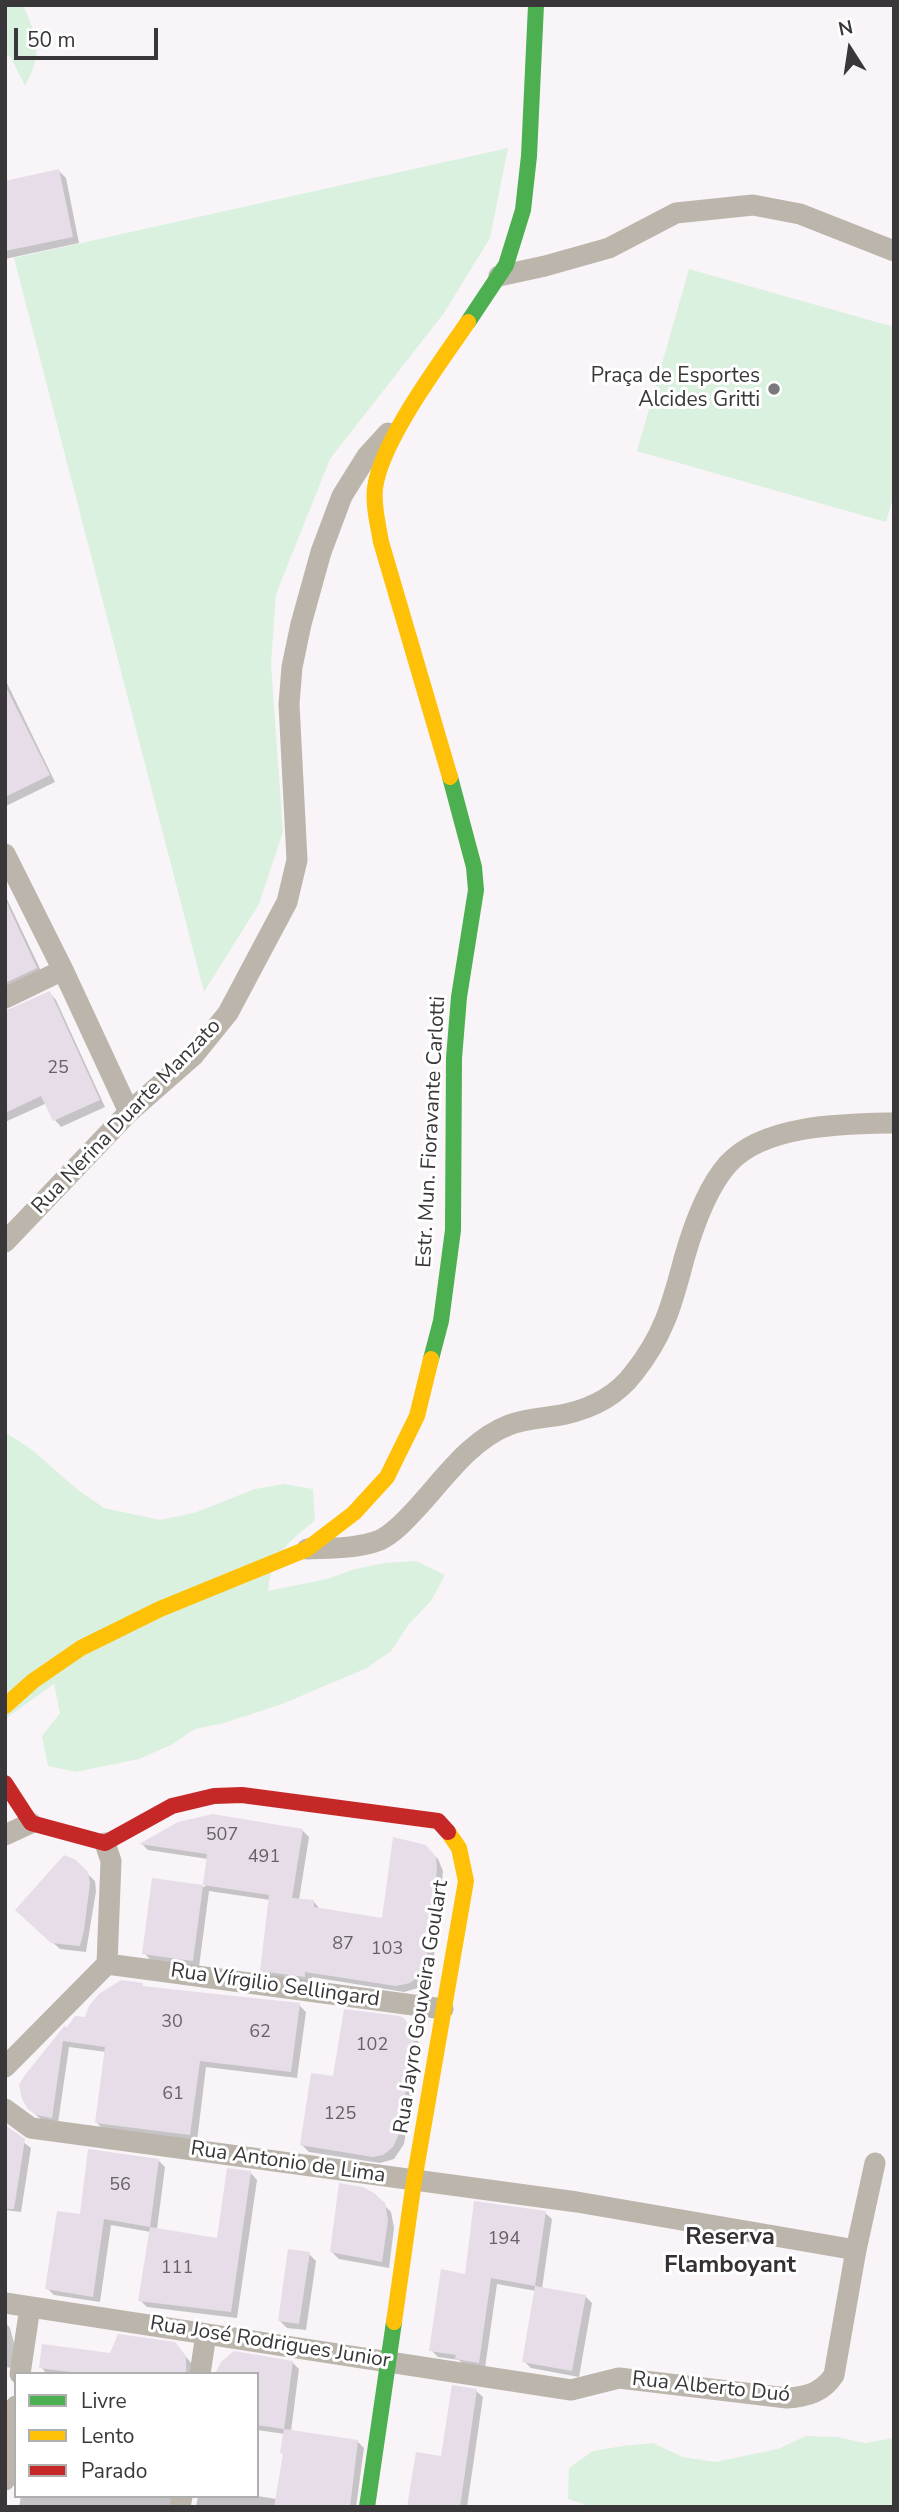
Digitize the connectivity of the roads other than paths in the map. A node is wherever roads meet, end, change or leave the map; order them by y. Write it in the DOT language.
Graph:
graph roads {
  1 [pos="536,5"];
  2 [pos="894,251"];
  3 [pos="499,276"];
  4 [pos="414,402"];
  5 [pos="5,854"];
  6 [pos="63,970"];
  7 [pos="5,998"];
  8 [pos="129,1112"];
  9 [pos="894,1123"];
  10 [pos="5,1242"];
  11 [pos="307,1549"];
  12 [pos="5,1706"];
  13 [pos="5,1783"];
  14 [pos="31,1823"];
  15 [pos="5,1835"];
  16 [pos="105,1843"];
  17 [pos="107,1964"];
  18 [pos="443,2009"];
  19 [pos="5,2067"];
  20 [pos="5,2109"];
  21 [pos="875,2163"];
  22 [pos="414,2181"];
  23 [pos="856,2250"];
  24 [pos="5,2304"];
  25 [pos="30,2307"];
  26 [pos="206,2333"];
  27 [pos="387,2361"];
  28 [pos="20,2372"];
  29 [pos="200,2372"];
  30 [pos="534,2383"];
  31 [pos="14,2419"];
  32 [pos="5,2480"];
  33 [pos="367,2507"];
  1 -- 3 [label="street, Estr. Mun. Fioravante Carlotti"];
  2 -- 3 [label="street"];
  3 -- 4 [label="street, Estr. Mun. Fioravante Carlotti"];
  4 -- 8 [label="street, Rua Nerina Duarte Manzato"];
  4 -- 11 [label="street, Estr. Mun. Fioravante Carlotti"];
  5 -- 6 [label="street"];
  6 -- 7 [label="street"];
  6 -- 8 [label="street"];
  8 -- 10 [label="street, Rua Nerina Duarte Manzato"];
  9 -- 11 [label="street"];
  11 -- 12 [label="street, Estr. Mun. Fioravante Carlotti"];
  13 -- 14 [label="street"];
  14 -- 15 [label="street"];
  14 -- 16 [label="street"];
  16 -- 17 [label="street"];
  16 -- 18 [label="street, Rua Jayro Gouveira Goulart"];
  17 -- 18 [label="street, Rua Vírgilio Sellingard"];
  17 -- 19 [label="street"];
  18 -- 22 [label="street, Rua Jayro Gouveira Goulart"];
  20 -- 22 [label="street, Rua Antonio de Lima"];
  21 -- 23 [label="street, Rua Alberto Duó"];
  22 -- 23 [label="street, Rua Antonio de Lima"];
  22 -- 27 [label="street, Rua Jayro Gouveira Goulart"];
  23 -- 30 [label="street, Rua Alberto Duó"];
  24 -- 25 [label="street, Rua José Rodrigues Junior"];
  25 -- 26 [label="street, Rua José Rodrigues Junior"];
  25 -- 28 [label="street"];
  26 -- 27 [label="street, Rua José Rodrigues Junior"];
  26 -- 29 [label="street"];
  27 -- 30 [label="street, Rua José Rodrigues Junior"];
  27 -- 33 [label="street, Rua Jayro Gouveira Goulart"];
  31 -- 32 [label="street"];
}
